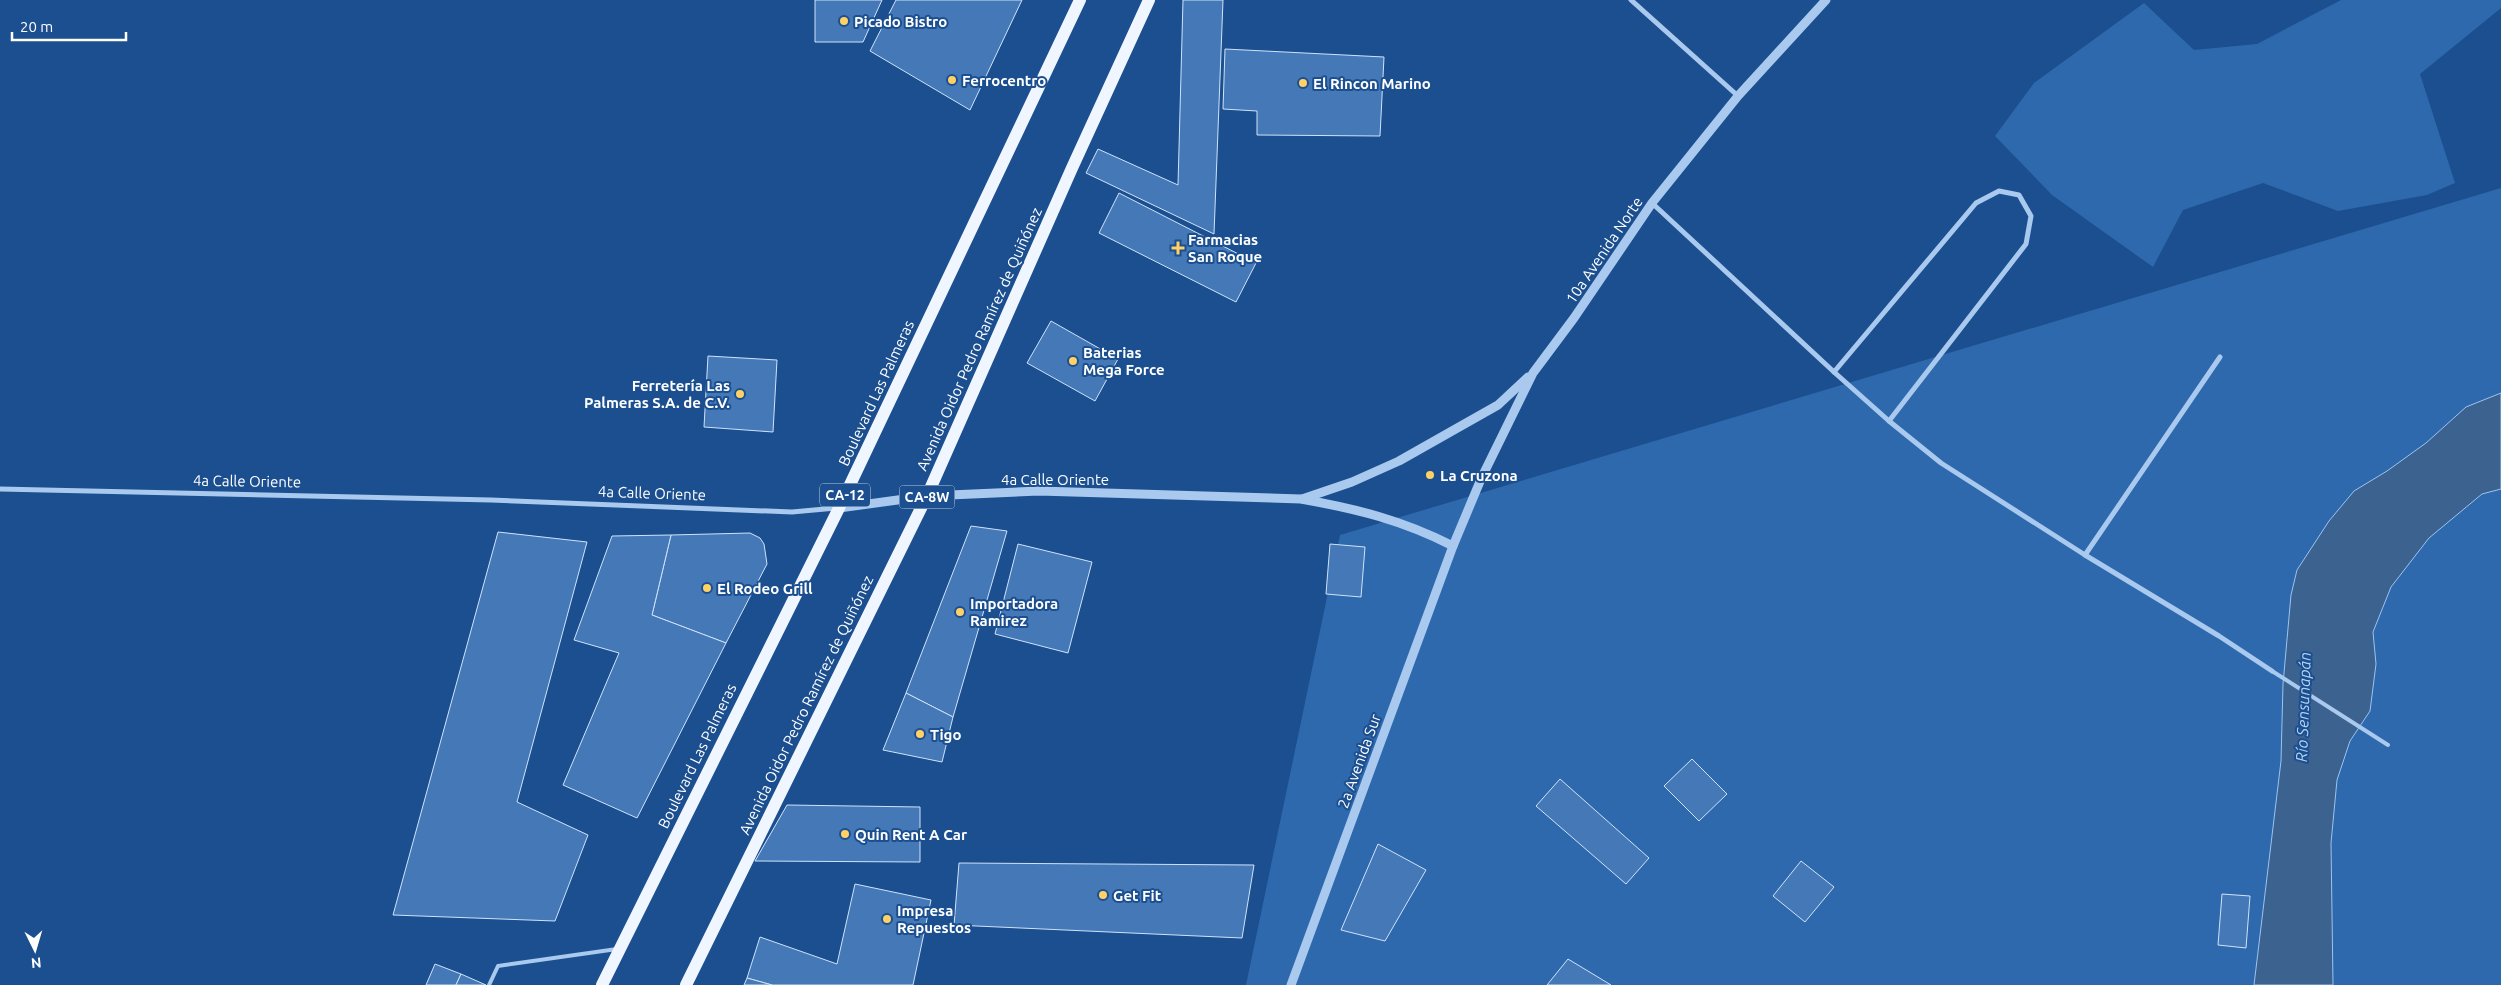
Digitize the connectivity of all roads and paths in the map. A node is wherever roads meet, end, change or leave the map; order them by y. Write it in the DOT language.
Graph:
graph roads {
  1 [pos="1080,0"];
  2 [pos="1149,0"];
  3 [pos="1631,0"];
  4 [pos="1826,0"];
  5 [pos="1738,96"];
  6 [pos="1652,203"];
  7 [pos="2220,356"];
  8 [pos="1834,372"];
  9 [pos="1533,373"];
  10 [pos="1889,422"];
  11 [pos="0,489"];
  12 [pos="927,496"];
  13 [pos="1301,499"];
  14 [pos="839,508"];
  15 [pos="1453,546"];
  16 [pos="2085,555"];
  17 [pos="2272,672"];
  18 [pos="2388,744"];
  19 [pos="619,949"];
  20 [pos="489,985"];
  21 [pos="602,985"];
  22 [pos="686,985"];
  23 [pos="1291,985"];
  1 -- 14 [label="main road, Boulevard Las Palmeras / CA-12"];
  2 -- 12 [label="main road, Avenida Oidor Pedro Ramírez de Quiñónez / CA-8W"];
  3 -- 5 [label="street"];
  4 -- 5 [label="street, 10a Avenida Norte"];
  5 -- 6 [label="street, 10a Avenida Norte"];
  6 -- 8 [label="street"];
  6 -- 9 [label="street, 10a Avenida Norte"];
  7 -- 16 [label="street"];
  8 -- 10 [label="street"];
  8 -- 10 [label="street"];
  9 -- 13 [label="street, 4a Calle Oriente"];
  9 -- 15 [label="street, 10a Avenida Norte"];
  10 -- 16 [label="street"];
  11 -- 14 [label="street, 4a Calle Oriente"];
  12 -- 13 [label="street, 4a Calle Oriente"];
  12 -- 14 [label="street, 4a Calle Oriente"];
  12 -- 22 [label="main road, Avenida Oidor Pedro Ramírez de Quiñónez / CA-8W"];
  13 -- 15 [label="street, 4a Calle Oriente"];
  14 -- 19 [label="main road, Boulevard Las Palmeras / CA-12"];
  15 -- 23 [label="street, 2a Avenida Sur"];
  16 -- 17 [label="street"];
  17 -- 18 [label="lane"];
  19 -- 20 [label="lane"];
  19 -- 21 [label="main road, Boulevard Las Palmeras / CA-12"];
}
